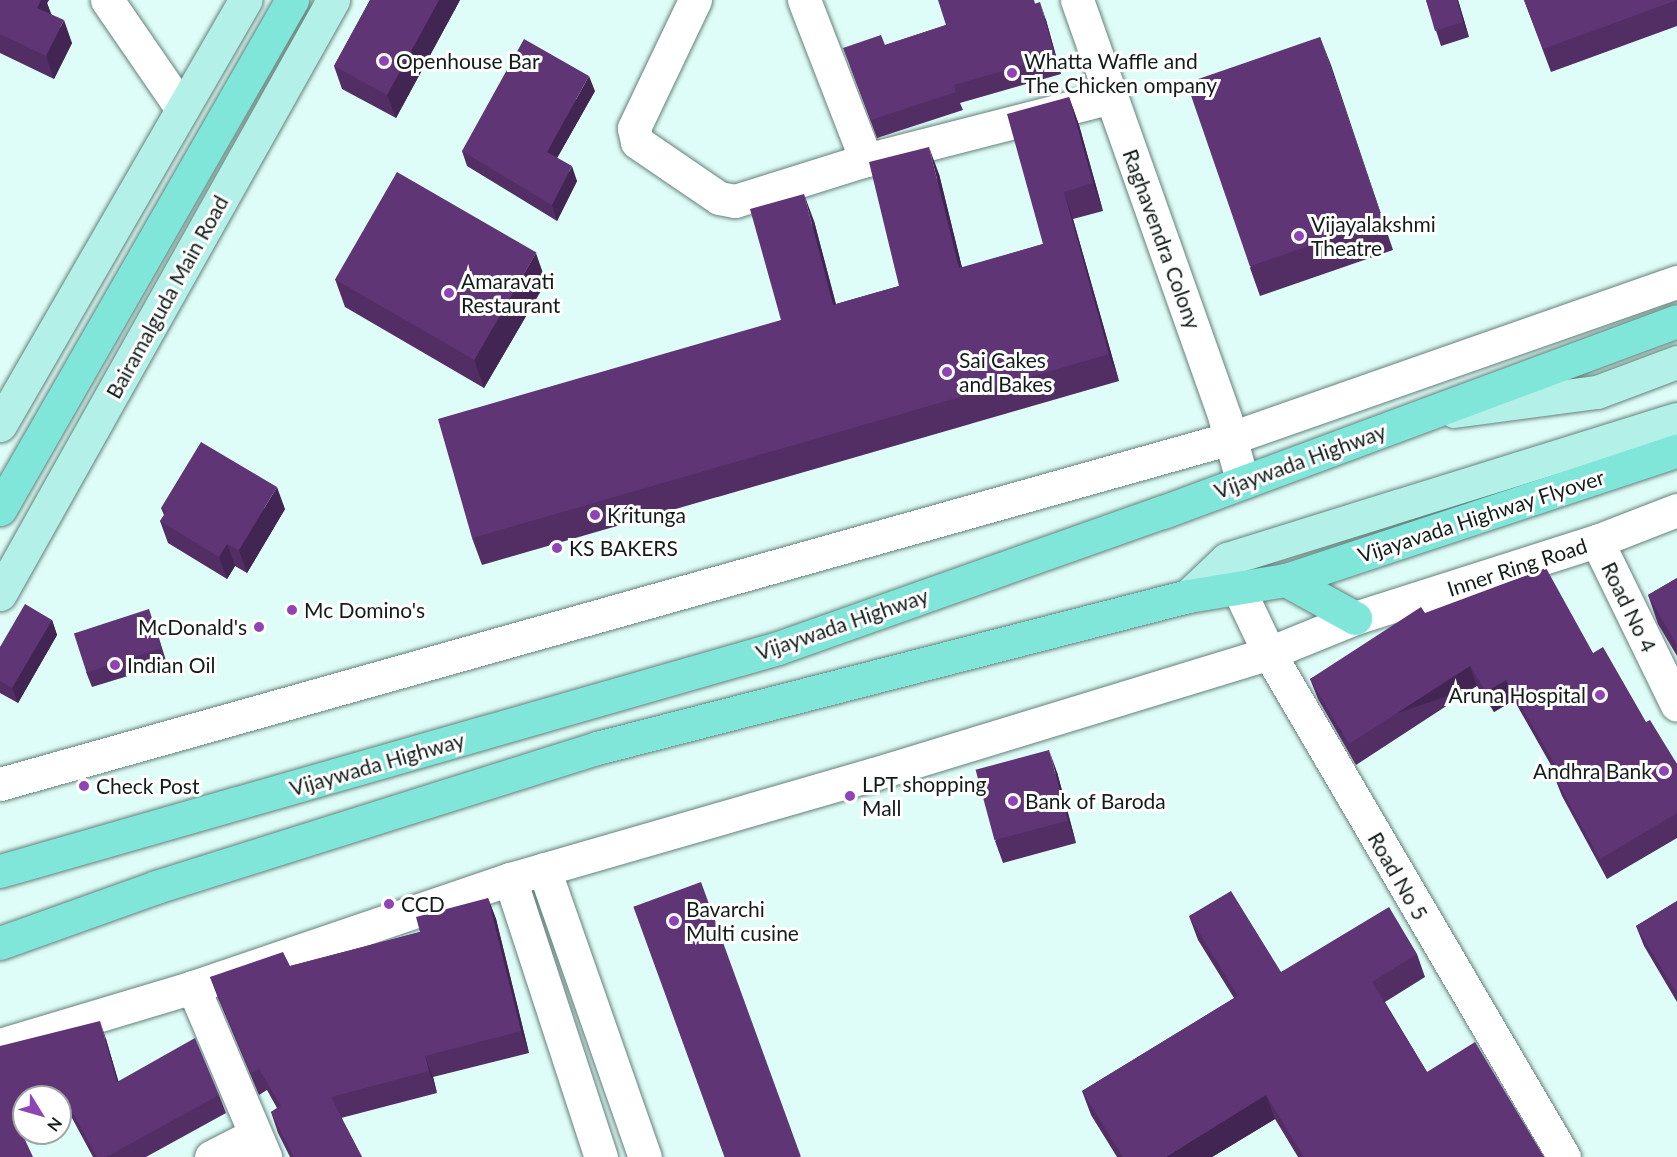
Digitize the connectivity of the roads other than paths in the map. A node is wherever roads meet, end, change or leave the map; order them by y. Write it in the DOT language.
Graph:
graph roads {
  1 [pos="107,0"];
  2 [pos="245,0"];
  3 [pos="292,0"];
  4 [pos="333,0"];
  5 [pos="695,0"];
  6 [pos="804,0"];
  7 [pos="1077,0"];
  8 [pos="1111,97"];
  9 [pos="182,109"];
  10 [pos="866,160"];
  11 [pos="1677,282"];
  12 [pos="1677,321"];
  13 [pos="1677,362"];
  14 [pos="1431,413"];
  15 [pos="1677,419"];
  16 [pos="0,425"];
  17 [pos="1231,438"];
  18 [pos="1677,451"];
  19 [pos="1242,480"];
  20 [pos="0,509"];
  21 [pos="1677,510"];
  22 [pos="1597,541"];
  23 [pos="1286,580"];
  24 [pos="1239,590"];
  25 [pos="0,594"];
  26 [pos="1188,596"];
  27 [pos="1355,618"];
  28 [pos="1269,653"];
  29 [pos="1677,705"];
  30 [pos="0,784"];
  31 [pos="544,868"];
  32 [pos="0,871"];
  33 [pos="510,879"];
  34 [pos="0,943"];
  35 [pos="192,987"];
  36 [pos="0,1045"];
  37 [pos="259,1146"];
  38 [pos="211,1157"];
  39 [pos="601,1157"];
  40 [pos="645,1157"];
  41 [pos="1564,1157"];
  1 -- 9 [label="street"];
  2 -- 9 [label="main road"];
  3 -- 20 [label="highway"];
  4 -- 25 [label="main road, Bairamalguda Main Road"];
  5 -- 10 [label="street"];
  6 -- 10 [label="street"];
  7 -- 8 [label="street, Raghavendra Colony"];
  8 -- 10 [label="street"];
  8 -- 17 [label="street, Raghavendra Colony"];
  9 -- 16 [label="main road"];
  11 -- 17 [label="street"];
  12 -- 14 [label="highway"];
  13 -- 14 [label="main road, Vijaywada Highway"];
  14 -- 19 [label="highway, Vijaywada Highway"];
  15 -- 26 [label="main road"];
  17 -- 19 [label="street, Raghavendra Colony"];
  17 -- 30 [label="street"];
  18 -- 23 [label="highway, Vijayavada Highway Flyover"];
  19 -- 32 [label="highway, Vijaywada Highway"];
  21 -- 22 [label="street, Inner Ring Road"];
  22 -- 27 [label="street, Inner Ring Road"];
  22 -- 29 [label="street, Road No 4"];
  23 -- 24 [label="highway"];
  23 -- 27 [label="highway"];
  24 -- 26 [label="highway"];
  24 -- 28 [label="street, Road No 5"];
  26 -- 34 [label="highway"];
  27 -- 28 [label="street, Inner Ring Road"];
  28 -- 31 [label="street, Inner Ring Road"];
  28 -- 41 [label="street, Road No 5"];
  31 -- 33 [label="street, Inner Ring Road"];
  31 -- 40 [label="street"];
  33 -- 35 [label="street, Inner Ring Road"];
  33 -- 39 [label="street"];
  35 -- 36 [label="street, Inner Ring Road"];
  35 -- 37 [label="street"];
  37 -- 38 [label="street"];
}
